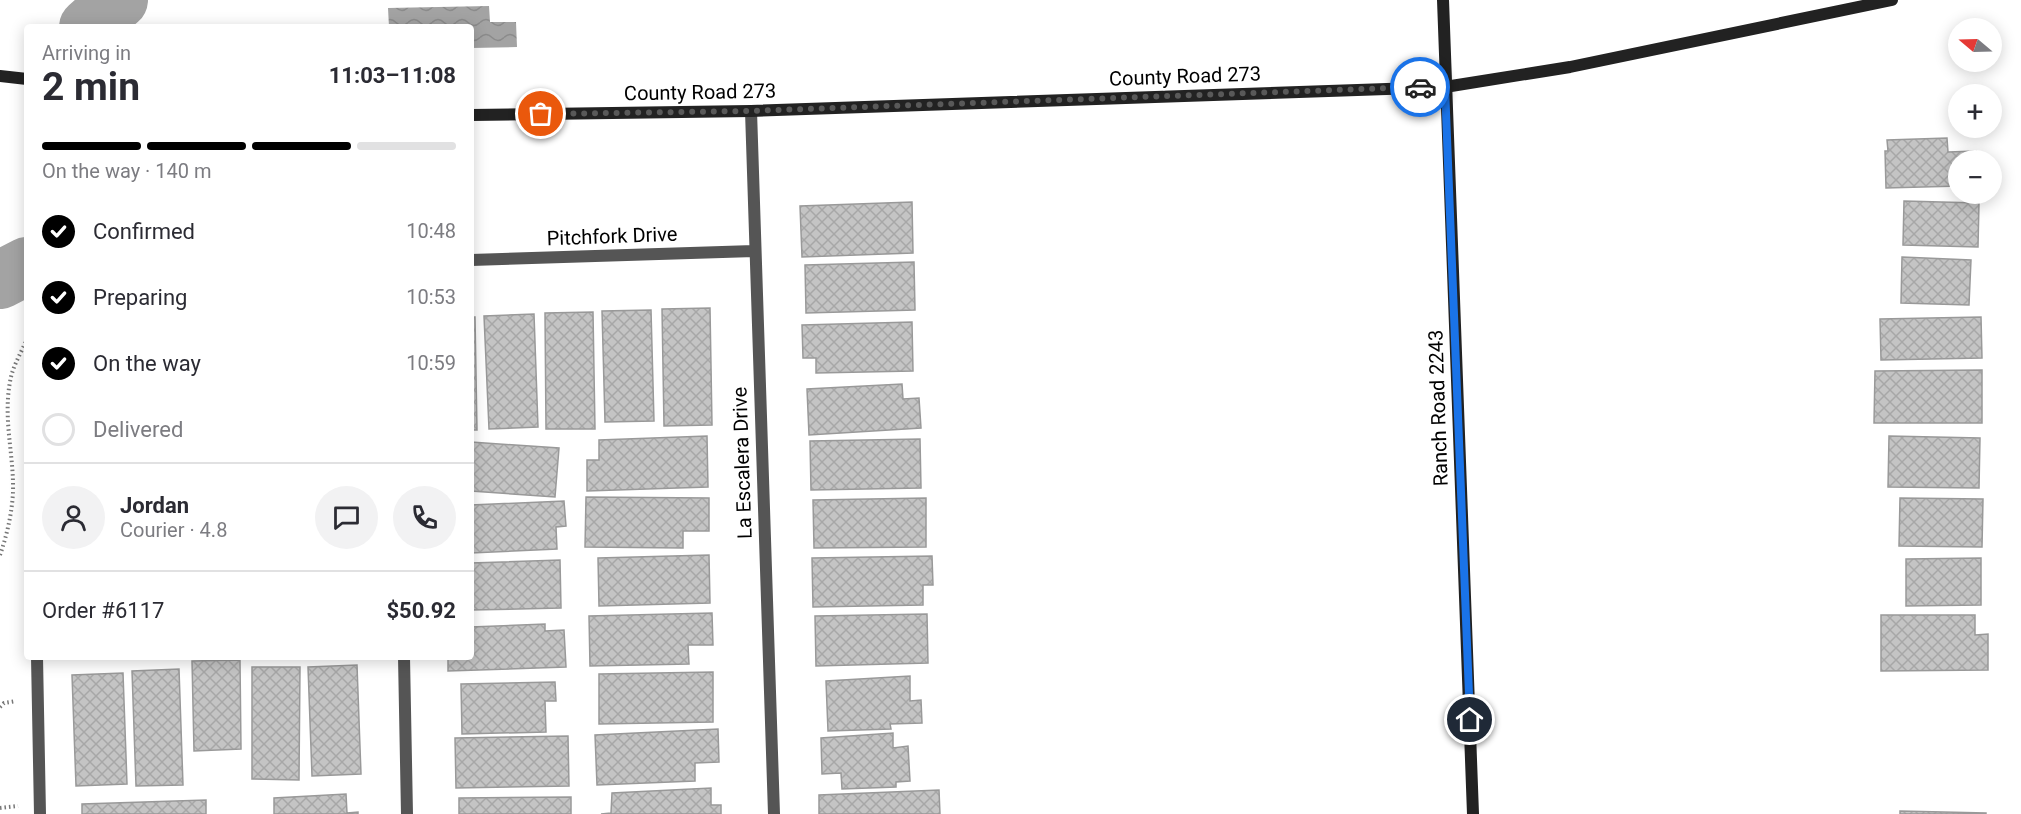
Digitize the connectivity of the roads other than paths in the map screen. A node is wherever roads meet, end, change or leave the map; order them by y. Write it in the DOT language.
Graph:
graph roads {
  1 [pos="1443,0"];
  2 [pos="1892,0"];
  3 [pos="0,76"];
  4 [pos="24,79"];
  5 [pos="1445,87"];
  6 [pos="750,111"];
  7 [pos="474,115"];
  8 [pos="754,251"];
  9 [pos="474,260"];
  10 [pos="37,660"];
  11 [pos="404,660"];
  12 [pos="40,814"];
  13 [pos="407,814"];
  14 [pos="774,814"];
  15 [pos="1473,814"];
  1 -- 5 [label="street, Ranch Road 2243"];
  2 -- 5 [label="street, County Road 273"];
  3 -- 4 [label="street"];
  5 -- 6 [label="street, County Road 273"];
  5 -- 15 [label="street, Ranch Road 2243"];
  6 -- 7 [label="street, County Road 273"];
  6 -- 8 [label="street, La Escalera Drive"];
  8 -- 9 [label="street, Pitchfork Drive"];
  8 -- 14 [label="street, La Escalera Drive"];
  10 -- 12 [label="street"];
  11 -- 13 [label="street"];
}
